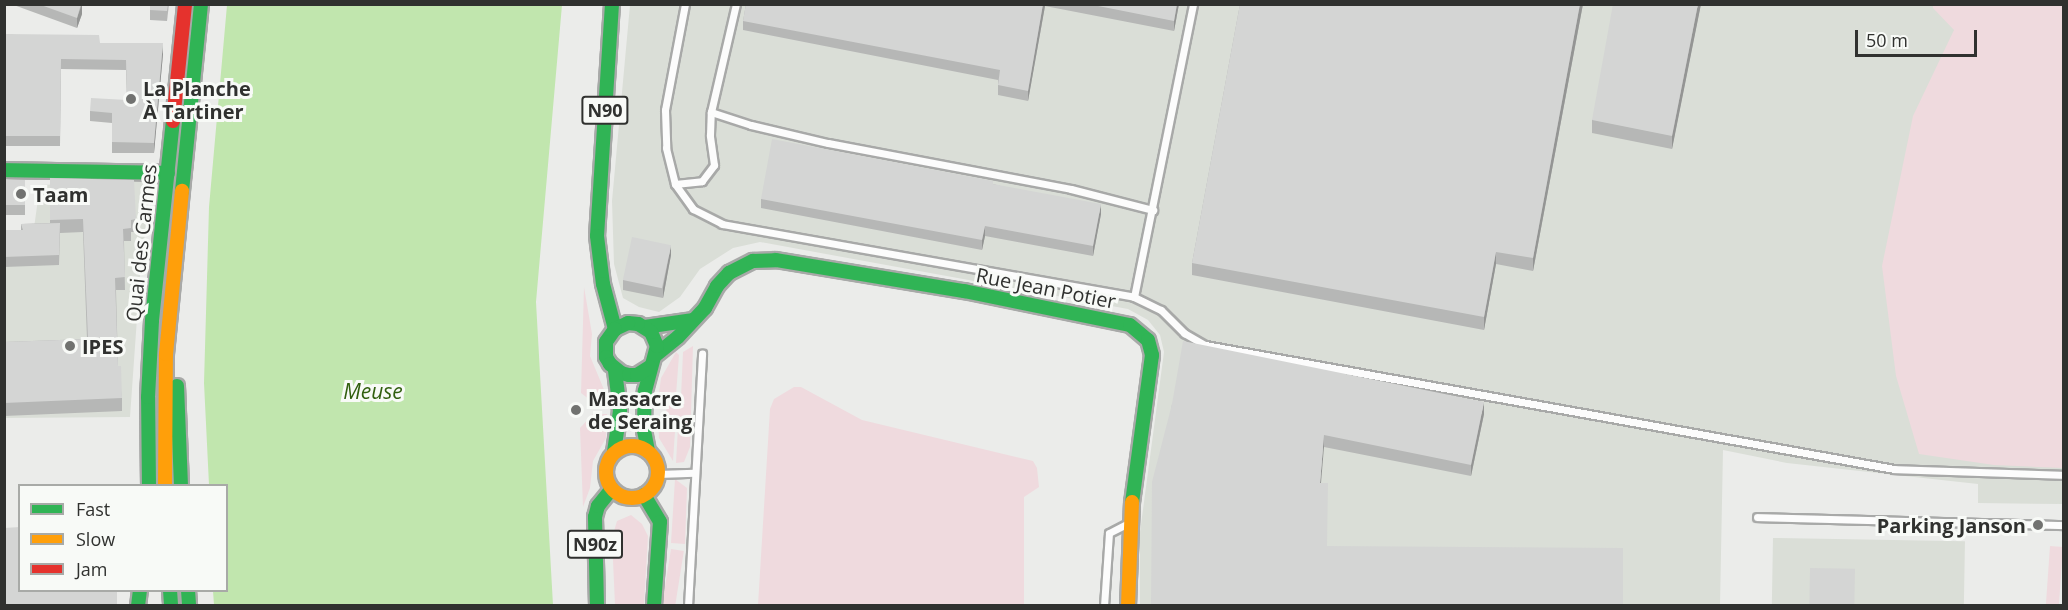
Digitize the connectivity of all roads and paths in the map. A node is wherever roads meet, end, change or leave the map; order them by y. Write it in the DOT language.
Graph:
graph roads {
  1 [pos="185,4"];
  2 [pos="201,4"];
  3 [pos="612,4"];
  4 [pos="686,4"];
  5 [pos="736,4"];
  6 [pos="1193,4"];
  7 [pos="711,112"];
  8 [pos="4,170"];
  9 [pos="168,172"];
  10 [pos="675,184"];
  11 [pos="1153,210"];
  12 [pos="174,274"];
  13 [pos="603,284"];
  14 [pos="1134,297"];
  15 [pos="693,320"];
  16 [pos="628,323"];
  17 [pos="645,327"];
  18 [pos="615,329"];
  19 [pos="702,353"];
  20 [pos="657,354"];
  21 [pos="650,368"];
  22 [pos="615,370"];
  23 [pos="648,450"];
  24 [pos="614,452"];
  25 [pos="694,473"];
  26 [pos="658,474"];
  27 [pos="2064,475"];
  28 [pos="149,484"];
  29 [pos="165,484"];
  30 [pos="181,484"];
  31 [pos="612,489"];
  32 [pos="644,495"];
  33 [pos="1757,517"];
  34 [pos="1129,523"];
  35 [pos="2064,525"];
  36 [pos="597,606"];
  37 [pos="654,606"];
  38 [pos="688,606"];
  39 [pos="1104,606"];
  40 [pos="1128,606"];
  1 -- 9 [label="main road, Quai des Carmes"];
  2 -- 12 [label="main road, Quai des Carmes"];
  3 -- 13 [label="main road, N90"];
  4 -- 10 [label="lane"];
  5 -- 7 [label="lane"];
  6 -- 11 [label="lane"];
  7 -- 10 [label="lane"];
  7 -- 11 [label="lane"];
  8 -- 9 [label="main road"];
  9 -- 28 [label="main road, Quai des Carmes"];
  10 -- 14 [label="lane"];
  11 -- 14 [label="lane"];
  12 -- 29 [label="main road, Quai des Carmes"];
  12 -- 30 [label="main road"];
  13 -- 16 [label="main road, N90"];
  13 -- 18 [label="main road, N90"];
  14 -- 27 [label="lane"];
  15 -- 17 [label="main road"];
  15 -- 20 [label="main road, Rue Jean Potier"];
  15 -- 34 [label="main road, Rue Jean Potier"];
  16 -- 17 [label="main road"];
  16 -- 18 [label="main road"];
  17 -- 20 [label="main road"];
  18 -- 22 [label="main road"];
  19 -- 25 [label="lane"];
  20 -- 21 [label="main road"];
  21 -- 22 [label="main road"];
  21 -- 23 [label="main road"];
  22 -- 24 [label="main road"];
  23 -- 24 [label="main road"];
  23 -- 26 [label="main road"];
  24 -- 31 [label="main road"];
  25 -- 26 [label="lane"];
  25 -- 38 [label="lane"];
  26 -- 32 [label="main road"];
  31 -- 32 [label="main road"];
  31 -- 36 [label="main road, N90z"];
  32 -- 37 [label="main road"];
  33 -- 35 [label="lane"];
  34 -- 39 [label="lane"];
  34 -- 40 [label="main road, Rue Jean Potier"];
}
